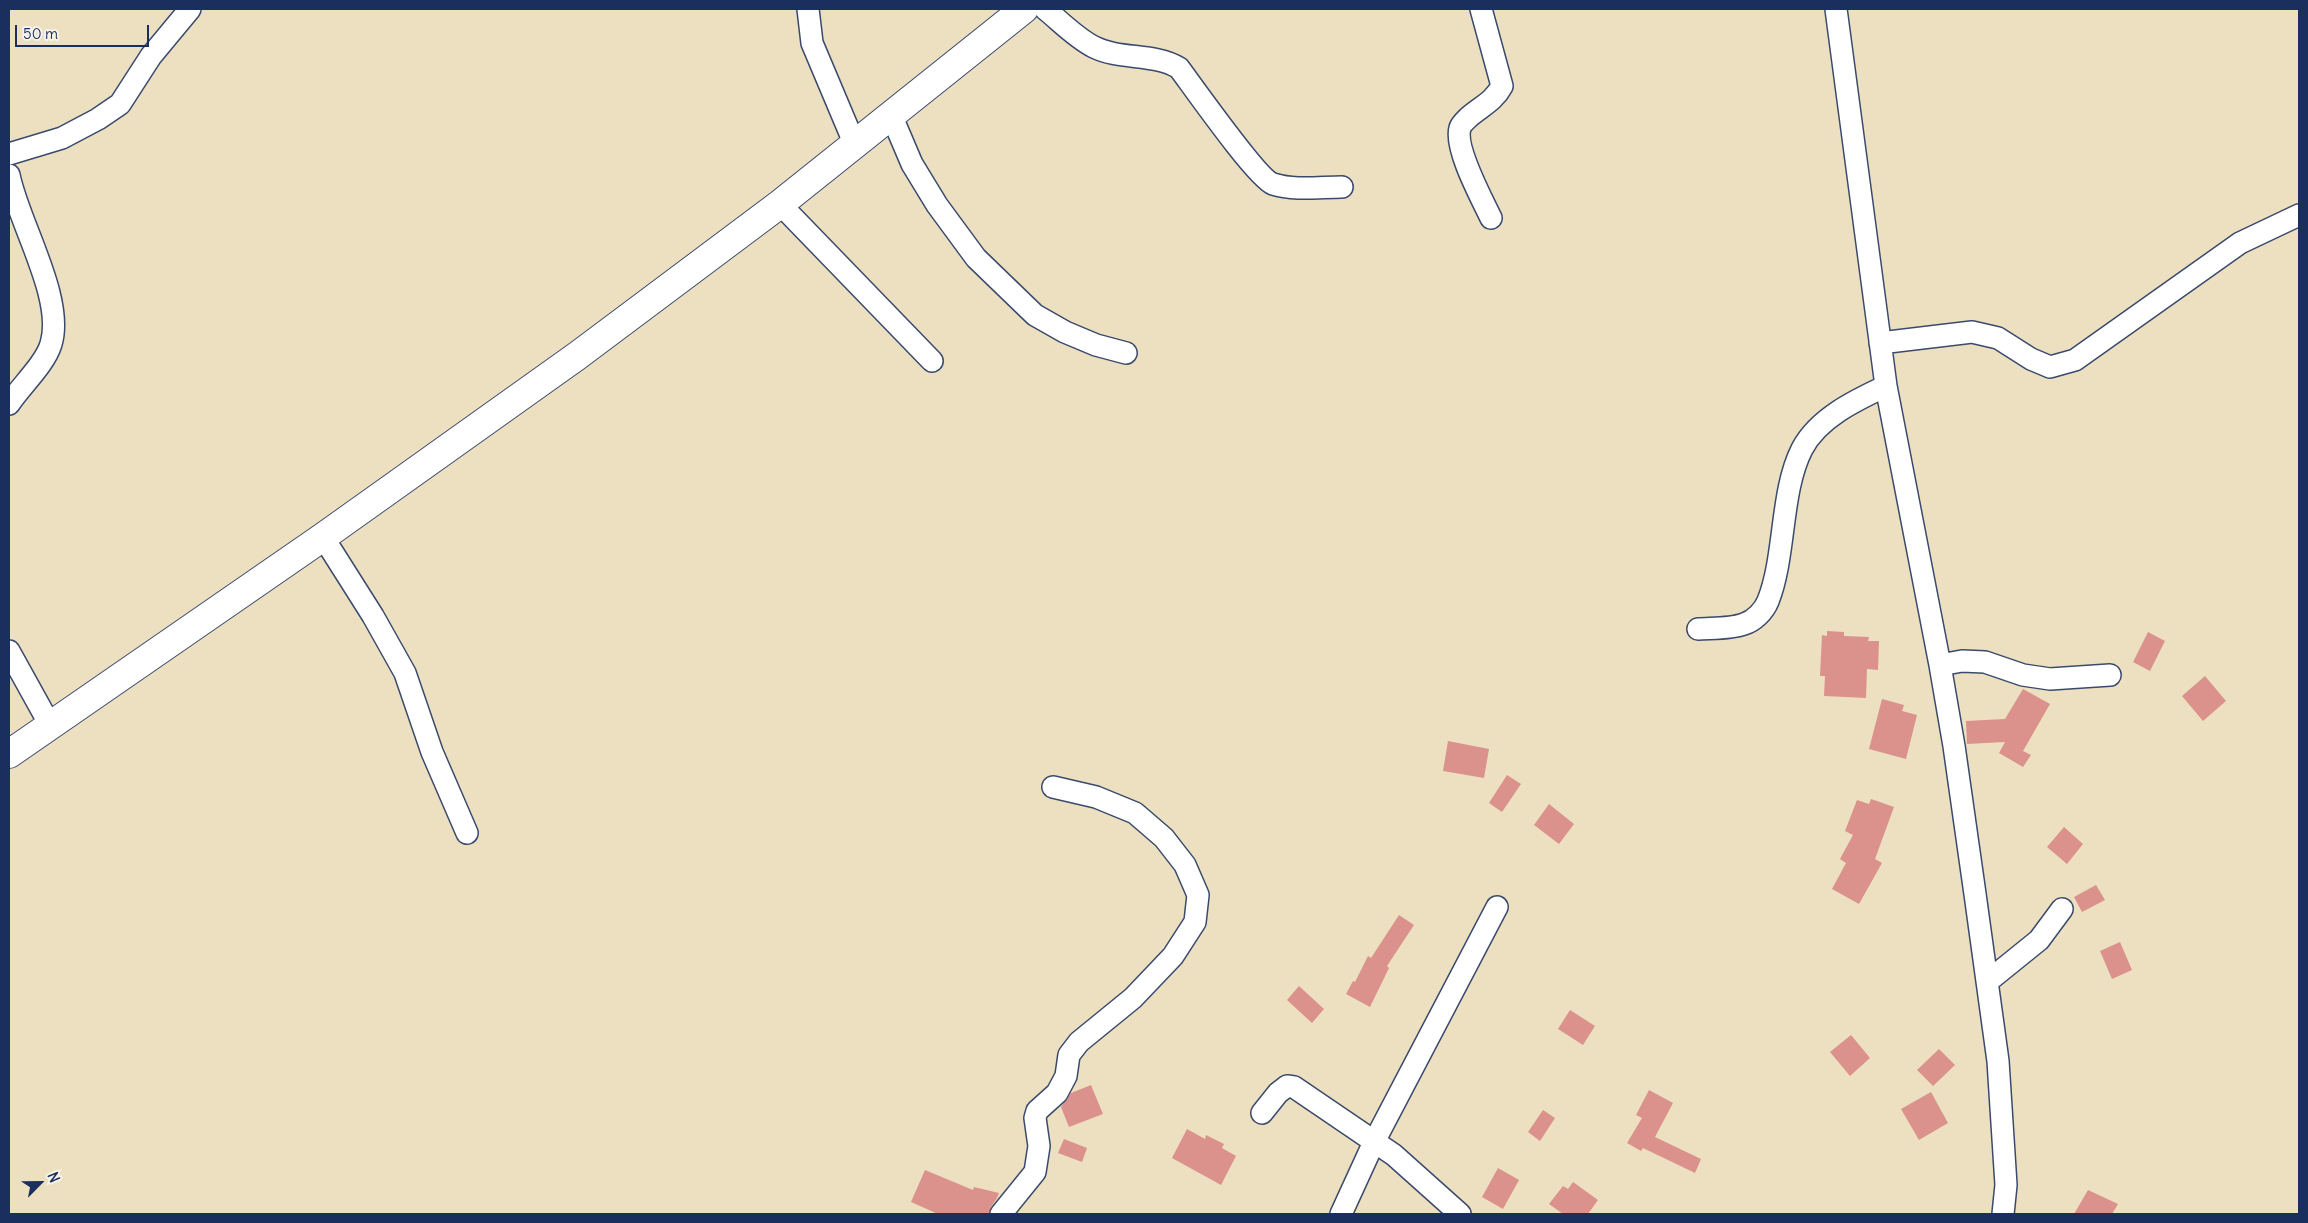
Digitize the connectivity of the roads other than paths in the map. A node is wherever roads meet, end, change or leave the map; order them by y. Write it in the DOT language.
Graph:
graph roads {
  1 [pos="190,9"];
  2 [pos="808,9"];
  3 [pos="1024,9"];
  4 [pos="1045,9"];
  5 [pos="1480,9"];
  6 [pos="1836,9"];
  7 [pos="892,117"];
  8 [pos="855,145"];
  9 [pos="9,154"];
  10 [pos="9,175"];
  11 [pos="1342,187"];
  12 [pos="780,204"];
  13 [pos="2299,215"];
  14 [pos="1491,218"];
  15 [pos="1880,343"];
  16 [pos="1126,354"];
  17 [pos="932,361"];
  18 [pos="1886,386"];
  19 [pos="9,404"];
  20 [pos="323,538"];
  21 [pos="1698,629"];
  22 [pos="9,651"];
  23 [pos="1940,665"];
  24 [pos="2110,675"];
  25 [pos="50,725"];
  26 [pos="9,754"];
  27 [pos="1053,788"];
  28 [pos="467,834"];
  29 [pos="1497,907"];
  30 [pos="2062,909"];
  31 [pos="1987,982"];
  32 [pos="1262,1113"];
  33 [pos="1374,1142"];
  34 [pos="1001,1214"];
  35 [pos="1341,1214"];
  36 [pos="1460,1214"];
  37 [pos="2004,1214"];
  1 -- 9 [label="street"];
  2 -- 8 [label="street"];
  3 -- 7 [label="main road"];
  4 -- 11 [label="street"];
  5 -- 14 [label="street"];
  6 -- 15 [label="street"];
  7 -- 8 [label="main road"];
  7 -- 16 [label="street"];
  8 -- 12 [label="main road"];
  10 -- 19 [label="street"];
  12 -- 17 [label="street"];
  12 -- 20 [label="main road"];
  13 -- 15 [label="street"];
  15 -- 18 [label="street"];
  18 -- 21 [label="street"];
  18 -- 23 [label="street"];
  20 -- 25 [label="main road"];
  20 -- 28 [label="street"];
  22 -- 25 [label="street"];
  23 -- 24 [label="street"];
  23 -- 31 [label="street"];
  25 -- 26 [label="main road"];
  27 -- 34 [label="street"];
  29 -- 33 [label="street"];
  30 -- 31 [label="street"];
  31 -- 37 [label="street"];
  32 -- 33 [label="street"];
  33 -- 35 [label="street"];
  33 -- 36 [label="street"];
}
